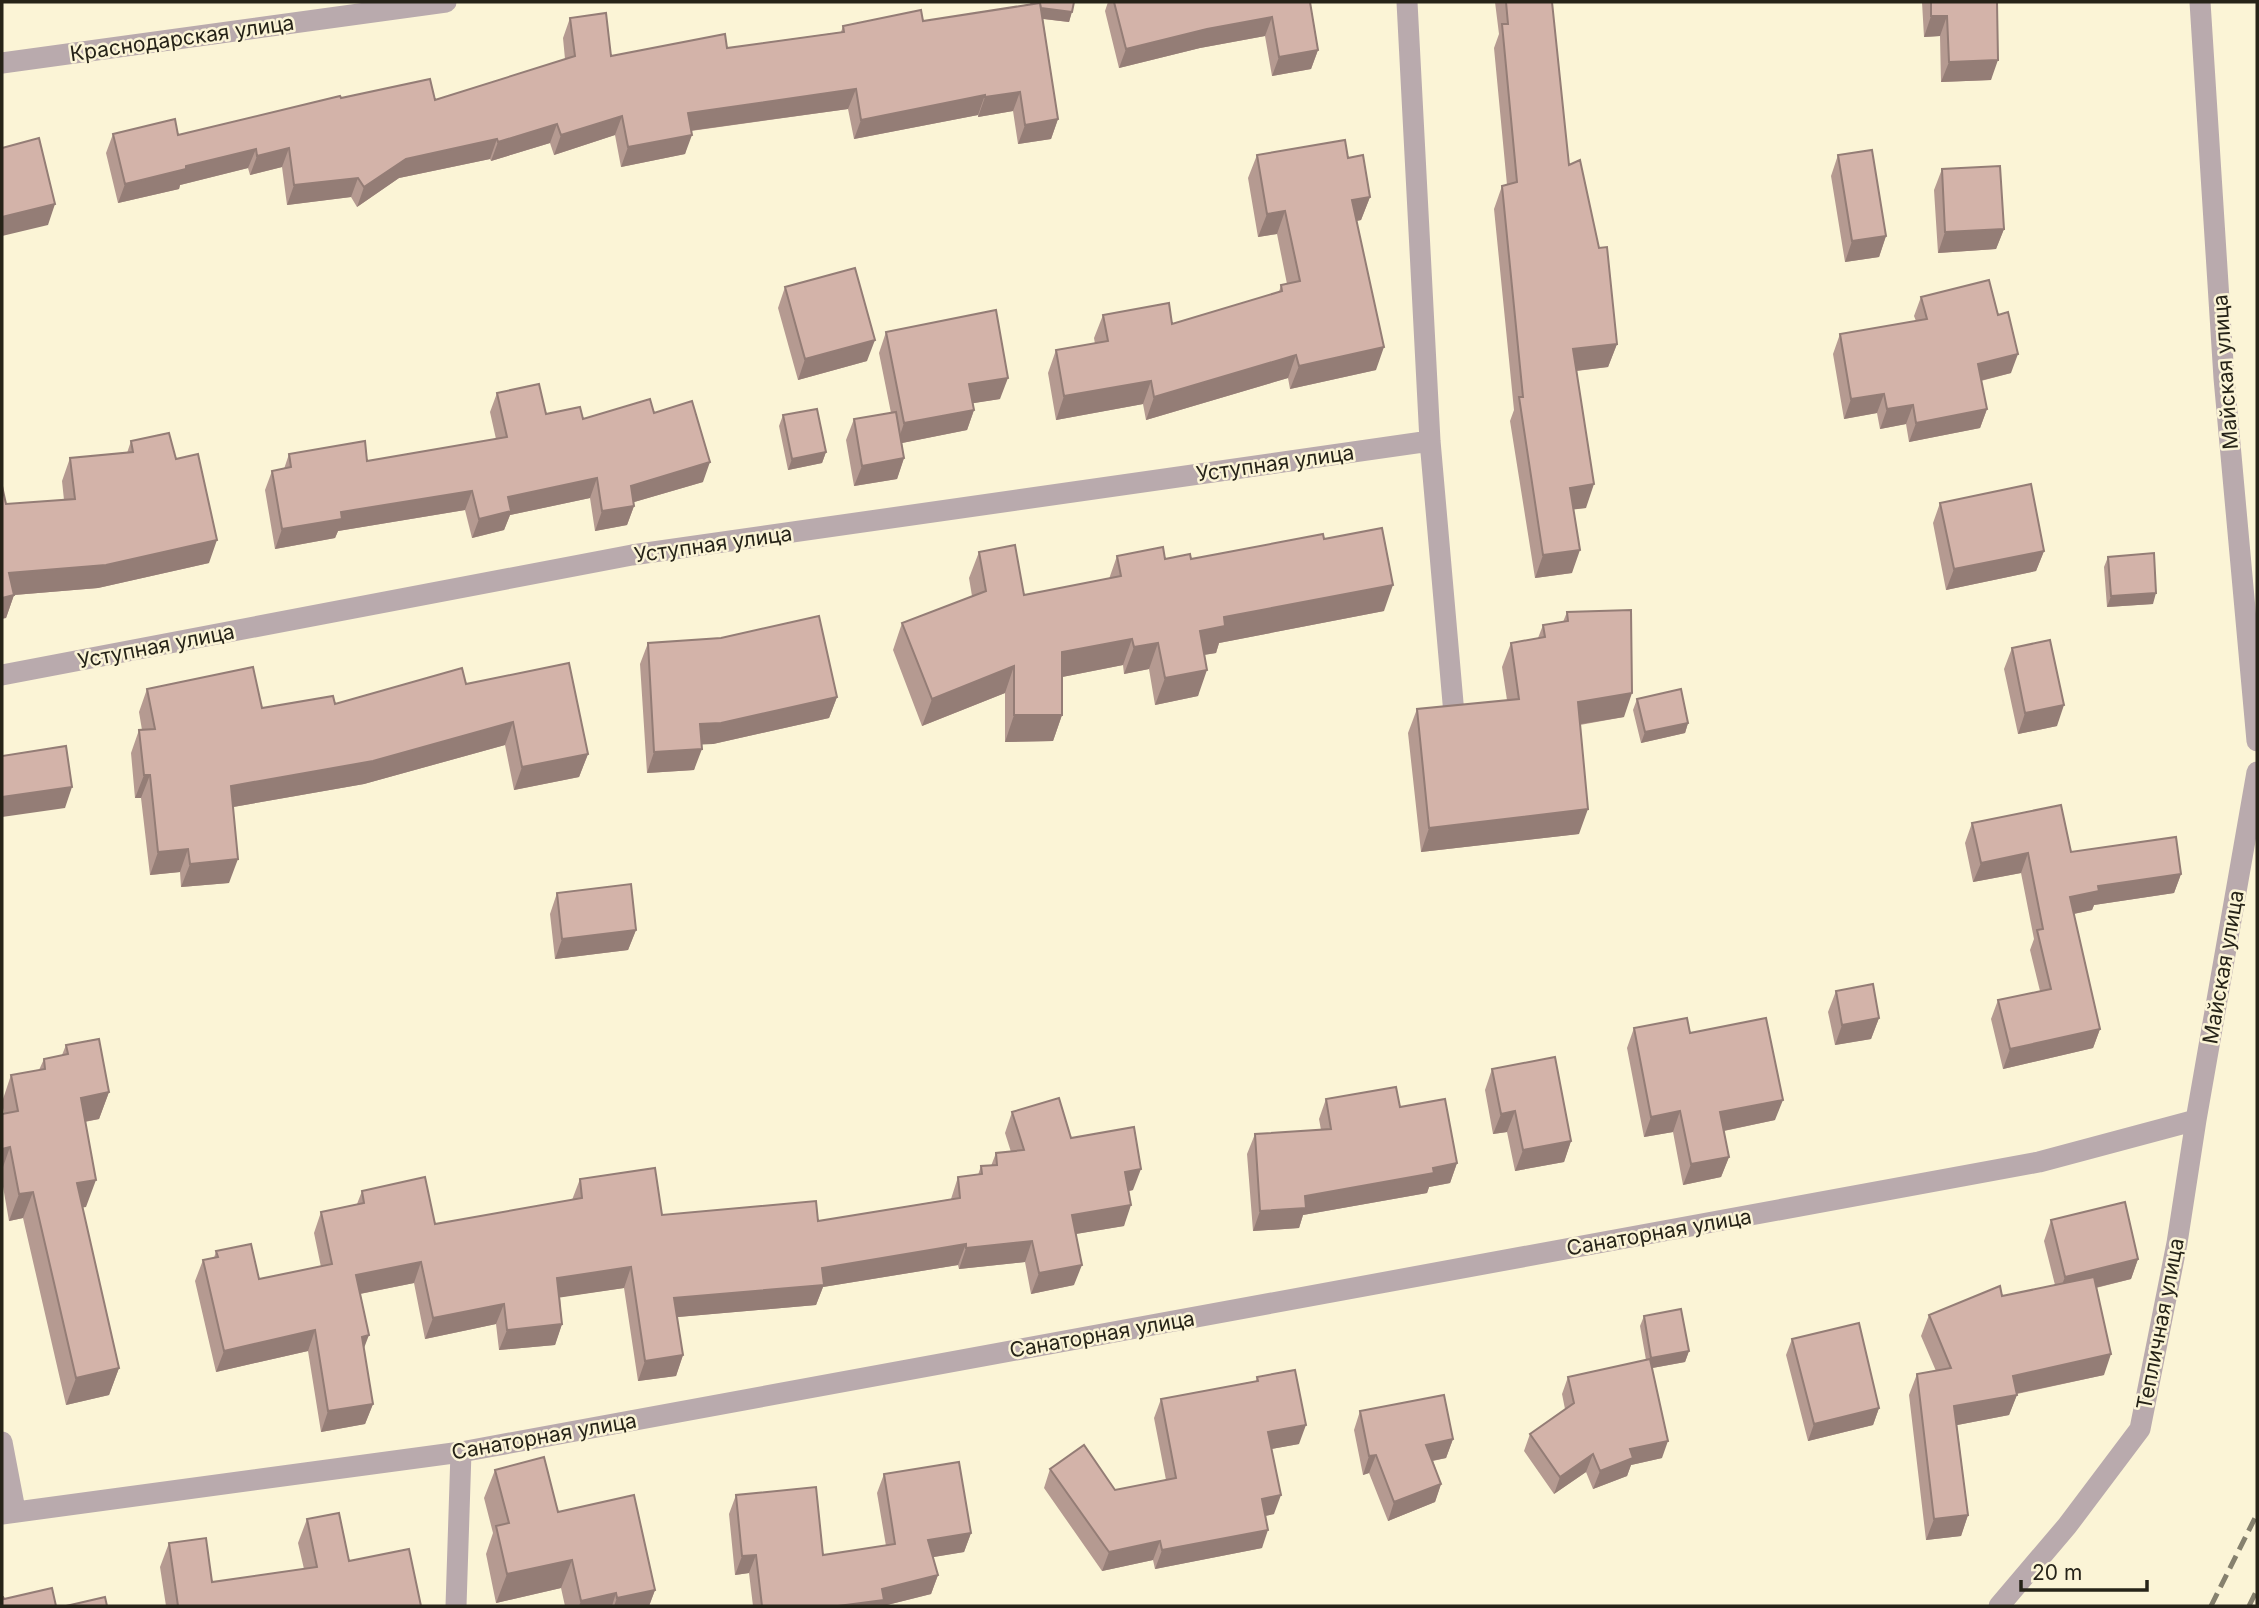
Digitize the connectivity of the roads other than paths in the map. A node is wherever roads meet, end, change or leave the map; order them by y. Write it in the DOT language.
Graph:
graph roads {
  1 [pos="446,2"];
  2 [pos="1408,2"];
  3 [pos="2200,2"];
  4 [pos="2,63"];
  5 [pos="1430,441"];
  6 [pos="2,675"];
  7 [pos="1454,714"];
  8 [pos="2257,741"];
  9 [pos="2257,772"];
  10 [pos="2196,1120"];
  11 [pos="2,1442"];
  12 [pos="461,1452"];
  13 [pos="8,1512"];
  14 [pos="456,1606"];
  15 [pos="1999,1606"];
  1 -- 4 [label="street, Краснодарская улица"];
  2 -- 5 [label="street"];
  3 -- 8 [label="street, Майская улица"];
  5 -- 6 [label="street, Уступная улица"];
  5 -- 7 [label="street"];
  9 -- 10 [label="street, Майская улица"];
  10 -- 12 [label="street, Санаторная улица"];
  10 -- 15 [label="street, Тепличная улица"];
  11 -- 13 [label="street"];
  12 -- 13 [label="street, Санаторная улица"];
  12 -- 14 [label="street"];
}
